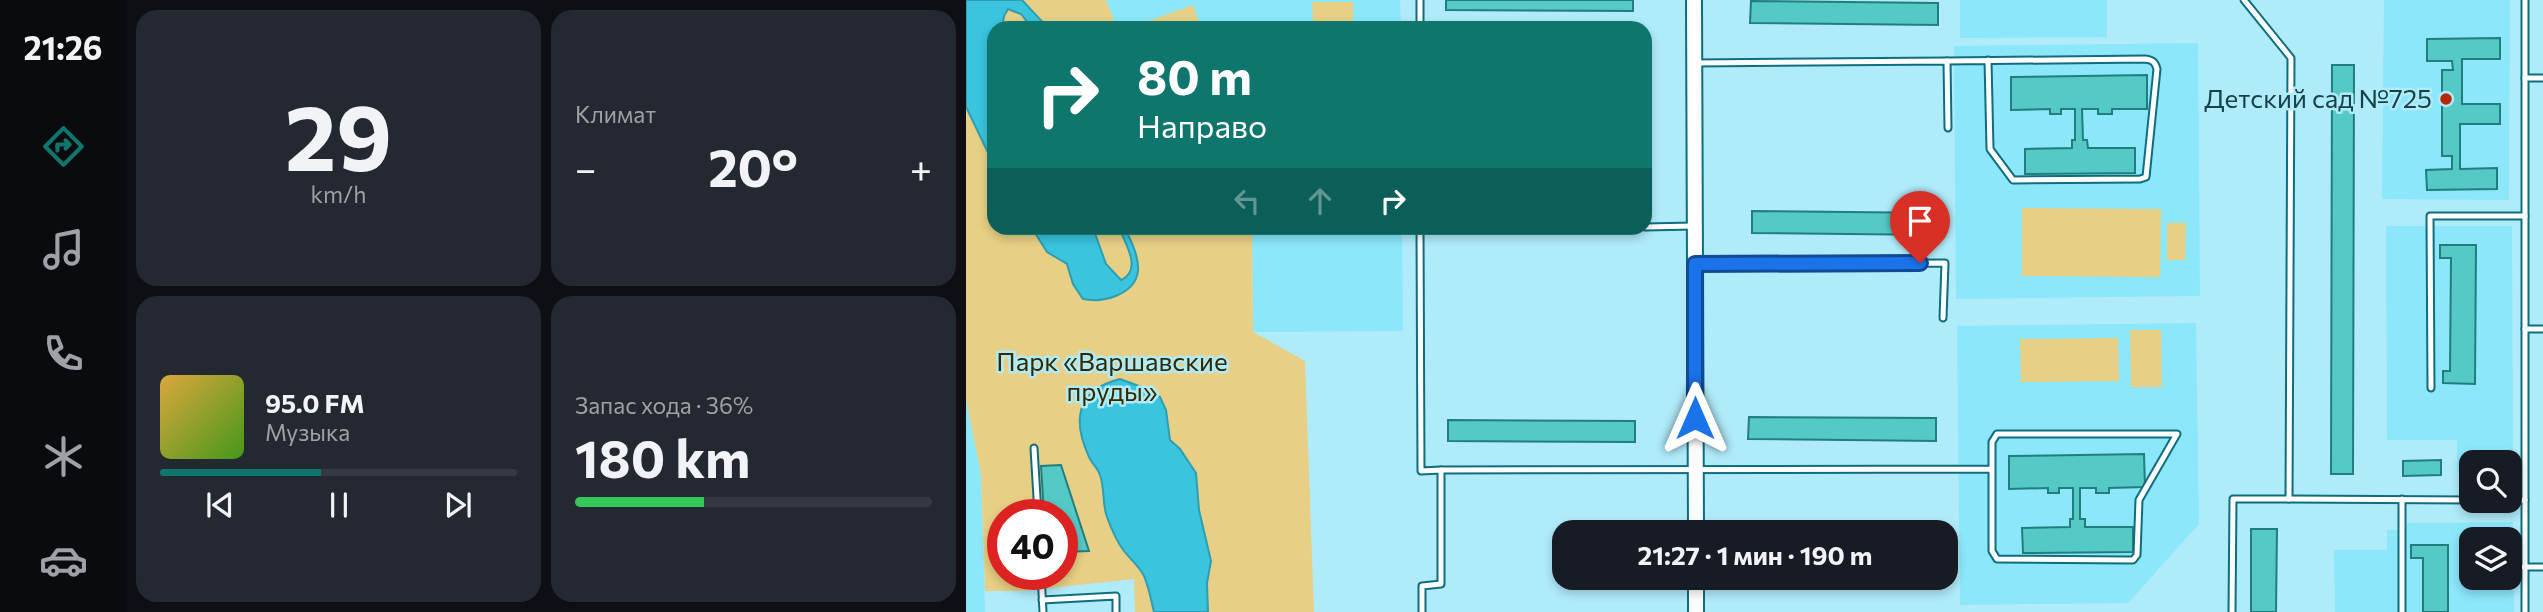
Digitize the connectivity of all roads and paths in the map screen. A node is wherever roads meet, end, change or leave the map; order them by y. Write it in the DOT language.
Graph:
graph roads {
  1 [pos="1420,0"];
  2 [pos="1694,0"];
  3 [pos="2244,0"];
  4 [pos="2525,0"];
  5 [pos="1420,21"];
  6 [pos="1989,60"];
  7 [pos="1947,61"];
  8 [pos="1695,63"];
  9 [pos="2525,78"];
  10 [pos="2543,78"];
  11 [pos="1948,128"];
  12 [pos="2525,216"];
  13 [pos="1695,226"];
  14 [pos="1652,227"];
  15 [pos="1420,235"];
  16 [pos="1695,264"];
  17 [pos="1943,318"];
  18 [pos="2525,329"];
  19 [pos="2543,329"];
  20 [pos="2431,388"];
  21 [pos="1034,448"];
  22 [pos="1695,469"];
  23 [pos="1992,469"];
  24 [pos="1441,470"];
  25 [pos="1037,499"];
  26 [pos="2289,499"];
  27 [pos="2402,499"];
  28 [pos="2459,500"];
  29 [pos="2525,500"];
  30 [pos="1696,520"];
  31 [pos="2524,567"];
  32 [pos="2543,567"];
  33 [pos="1042,590"];
  34 [pos="1696,590"];
  35 [pos="1042,600"];
  36 [pos="1043,612"];
  37 [pos="1116,612"];
  38 [pos="1422,612"];
  39 [pos="1696,612"];
  40 [pos="2232,612"];
  41 [pos="2402,612"];
  42 [pos="2525,612"];
  1 -- 5 [label="lane"];
  2 -- 8 [label="street"];
  3 -- 26 [label="lane"];
  4 -- 9 [label="lane"];
  6 -- 6 [label="lane"];
  6 -- 7 [label="lane"];
  7 -- 8 [label="lane"];
  7 -- 11 [label="lane"];
  8 -- 13 [label="street"];
  9 -- 10 [label="lane"];
  9 -- 12 [label="lane"];
  12 -- 18 [label="lane"];
  12 -- 20 [label="lane"];
  13 -- 14 [label="lane"];
  13 -- 16 [label="street"];
  15 -- 24 [label="lane"];
  16 -- 17 [label="lane"];
  16 -- 22 [label="street"];
  18 -- 19 [label="lane"];
  18 -- 29 [label="lane"];
  21 -- 25 [label="lane"];
  22 -- 23 [label="lane"];
  22 -- 24 [label="lane"];
  22 -- 30 [label="street"];
  23 -- 23 [label="lane"];
  24 -- 38 [label="lane"];
  26 -- 27 [label="lane"];
  26 -- 40 [label="lane"];
  27 -- 28 [label="lane"];
  27 -- 41 [label="lane"];
  29 -- 31 [label="lane"];
  31 -- 32 [label="lane"];
  31 -- 42 [label="lane"];
  33 -- 35 [label="lane"];
  34 -- 39 [label="street"];
  35 -- 36 [label="lane"];
  35 -- 37 [label="lane"];
}
